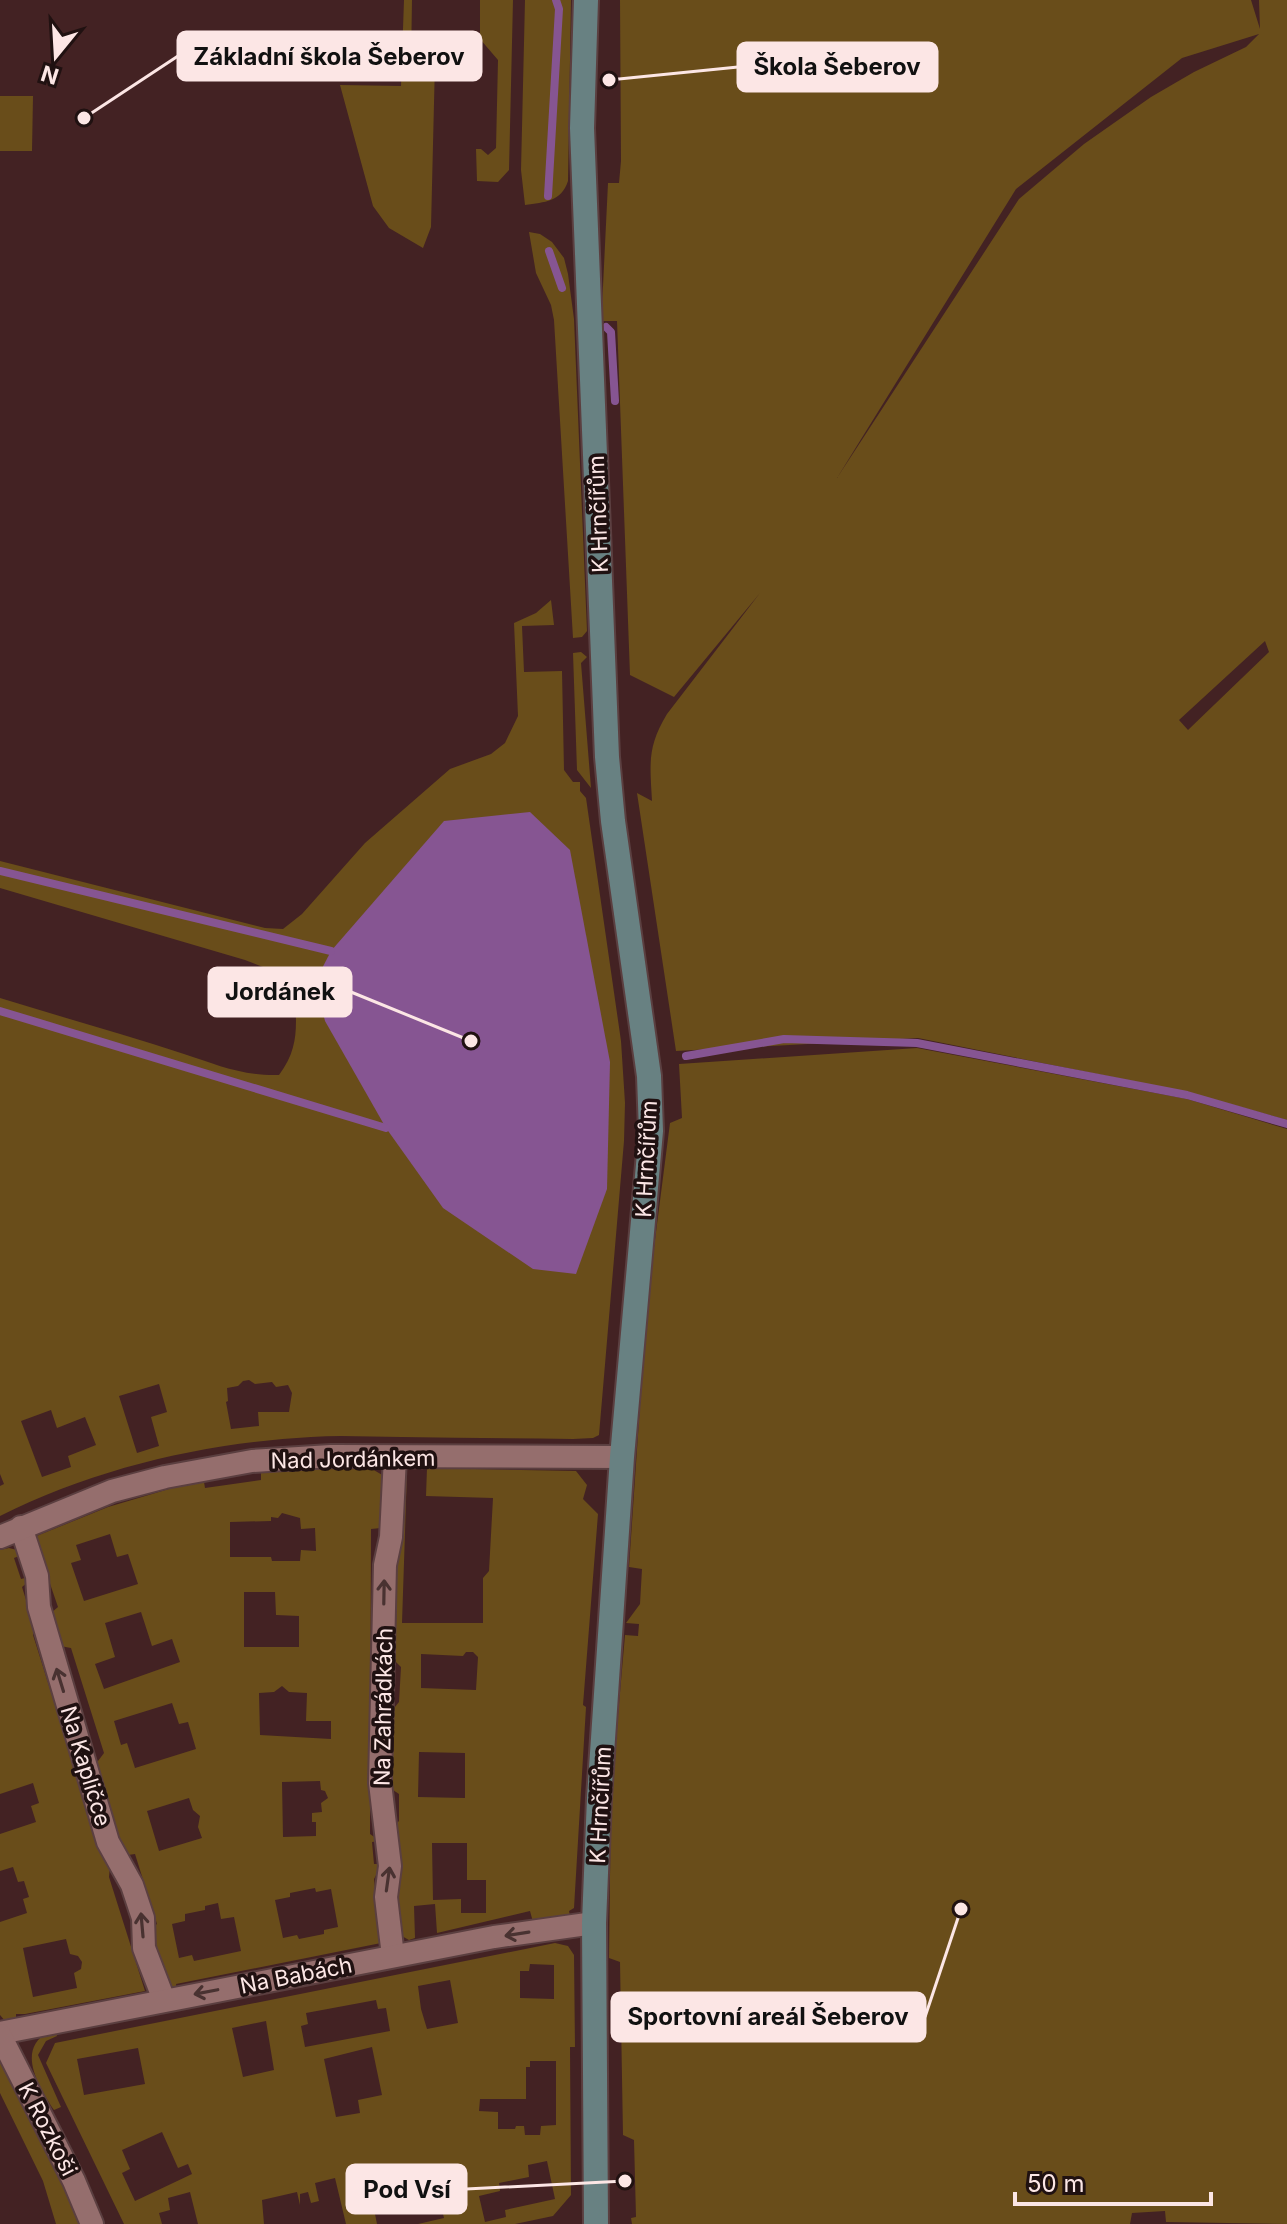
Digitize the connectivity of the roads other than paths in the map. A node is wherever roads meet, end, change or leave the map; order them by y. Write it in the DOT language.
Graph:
graph roads {
  1 [pos="586,0"];
  2 [pos="395,1457"];
  3 [pos="622,1457"];
  4 [pos="21,1527"];
  5 [pos="0,1537"];
  6 [pos="594,1923"];
  7 [pos="393,1956"];
  8 [pos="164,2000"];
  9 [pos="0,2034"];
  10 [pos="593,2223"];
  11 [pos="92,2224"];
  1 -- 3 [label="street, K Hrnčířům"];
  2 -- 3 [label="street, Nad Jordánkem"];
  2 -- 4 [label="street, Nad Jordánkem"];
  7 -- 2 [label="street, Na Zahrádkách, one-way"];
  3 -- 6 [label="street, K Hrnčířům"];
  4 -- 5 [label="street, Nad Jordánkem"];
  8 -- 4 [label="street, Na Kapličce, one-way"];
  6 -- 7 [label="street, Na Babách, one-way"];
  6 -- 10 [label="street, K Hrnčířům"];
  7 -- 8 [label="street, Na Babách, one-way"];
  8 -- 9 [label="street, Na Babách"];
  9 -- 11 [label="street, K Rozkoši"];
}
